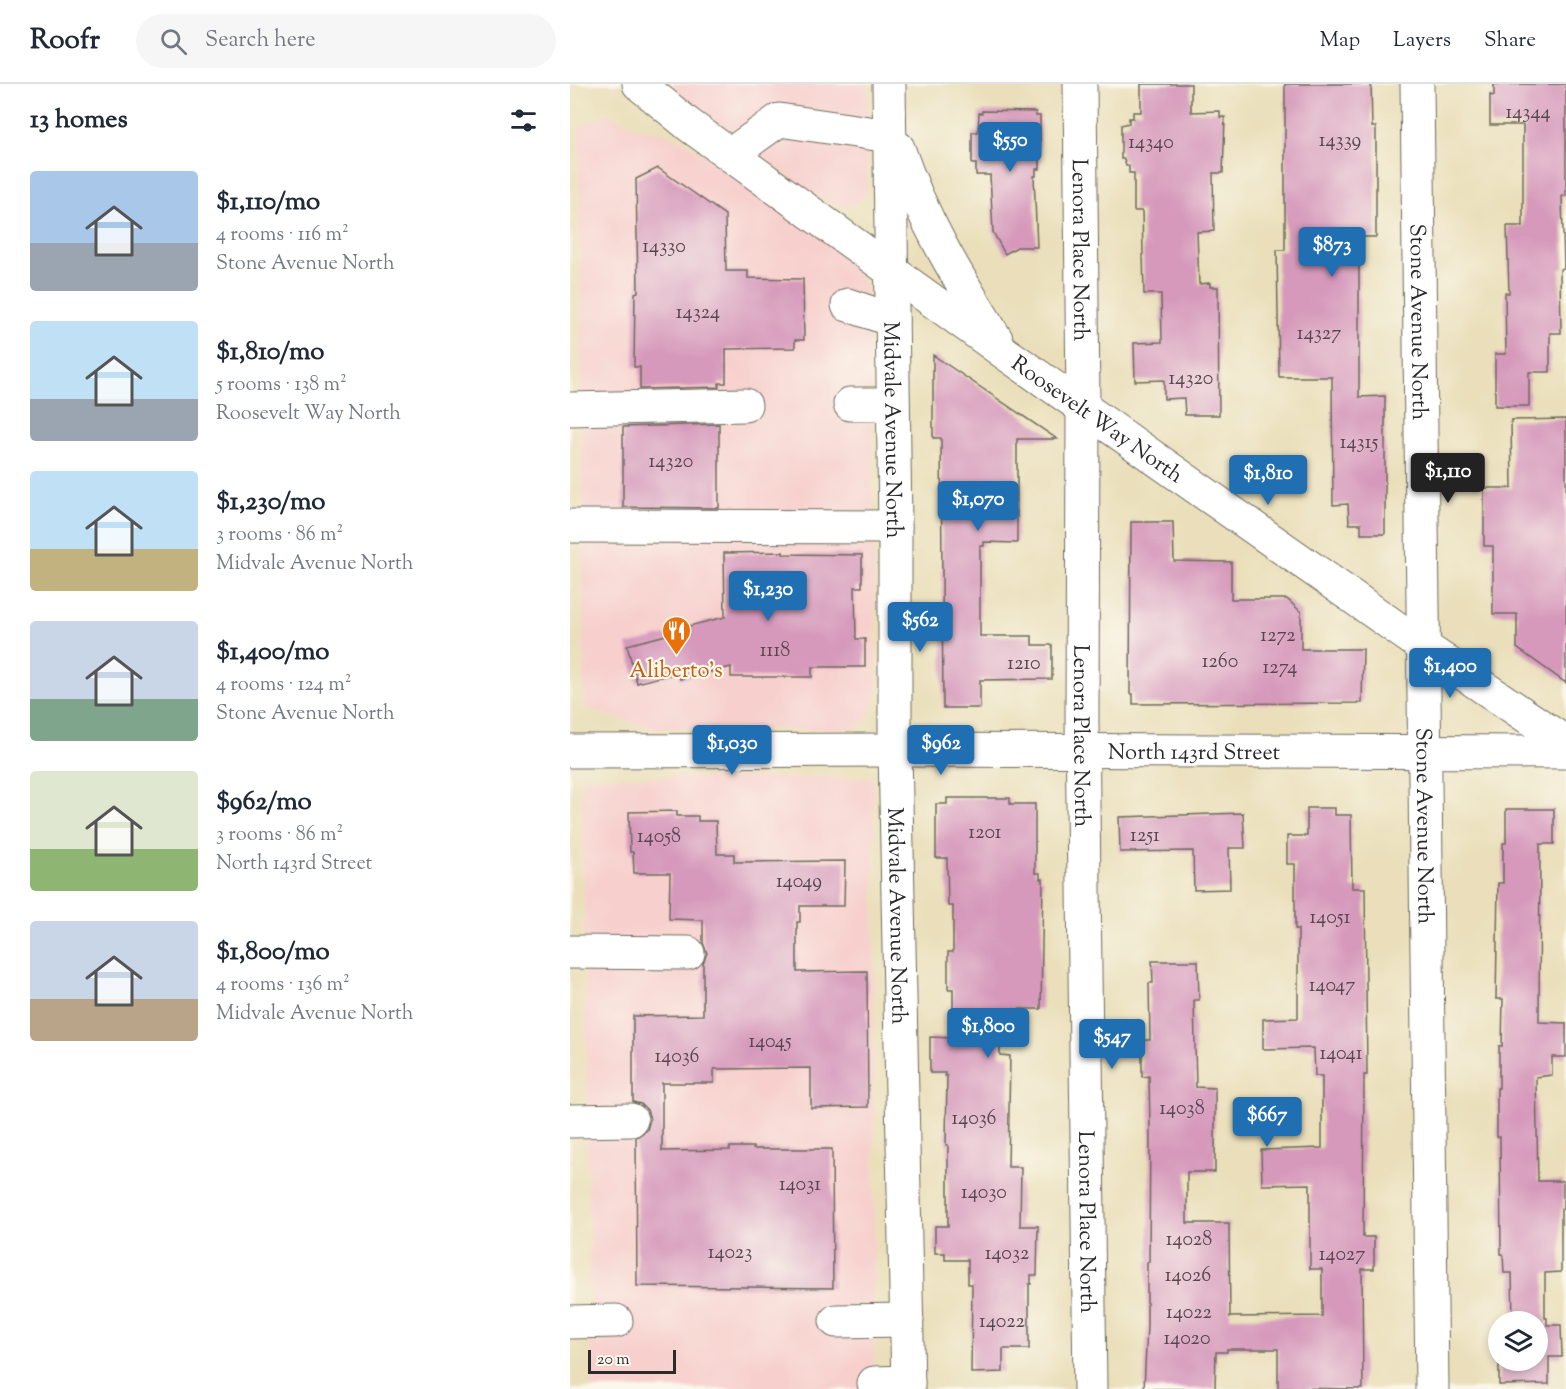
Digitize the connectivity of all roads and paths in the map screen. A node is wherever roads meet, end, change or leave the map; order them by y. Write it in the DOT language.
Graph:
graph roads {
  1 [pos="639,84"];
  2 [pos="889,84"];
  3 [pos="1080,84"];
  4 [pos="1417,84"];
  5 [pos="890,129"];
  6 [pos="731,154"];
  7 [pos="891,270"];
  8 [pos="848,304"];
  9 [pos="892,320"];
  10 [pos="1005,354"];
  11 [pos="850,404"];
  12 [pos="892,404"];
  13 [pos="744,405"];
  14 [pos="1083,407"];
  15 [pos="570,409"];
  16 [pos="570,526"];
  17 [pos="895,527"];
  18 [pos="1424,647"];
  19 [pos="1566,743"];
  20 [pos="895,750"];
  21 [pos="570,751"];
  22 [pos="1082,751"];
  23 [pos="1425,751"];
  24 [pos="1566,752"];
  25 [pos="570,952"];
  26 [pos="688,953"];
  27 [pos="631,1120"];
  28 [pos="570,1121"];
  29 [pos="907,1320"];
  30 [pos="616,1321"];
  31 [pos="836,1321"];
  32 [pos="570,1322"];
  33 [pos="874,1383"];
  34 [pos="908,1386"];
  35 [pos="1090,1389"];
  36 [pos="1432,1389"];
  1 -- 6 [label="street, Roosevelt Way North"];
  2 -- 5 [label="street, Midvale Avenue North"];
  3 -- 14 [label="street, Lenora Place North"];
  4 -- 18 [label="street, Stone Avenue North"];
  5 -- 6 [label="street"];
  5 -- 7 [label="street, Midvale Avenue North"];
  5 -- 10 [label="street"];
  6 -- 7 [label="street, Roosevelt Way North"];
  7 -- 9 [label="street, Midvale Avenue North"];
  7 -- 10 [label="street, Roosevelt Way North"];
  8 -- 9 [label="street"];
  9 -- 12 [label="street, Midvale Avenue North"];
  10 -- 14 [label="street, Roosevelt Way North"];
  11 -- 12 [label="street"];
  12 -- 17 [label="street, Midvale Avenue North"];
  13 -- 15 [label="street"];
  14 -- 18 [label="street, Roosevelt Way North"];
  14 -- 22 [label="street, Lenora Place North"];
  16 -- 17 [label="street"];
  17 -- 20 [label="street, Midvale Avenue North"];
  18 -- 19 [label="street, Roosevelt Way North"];
  18 -- 23 [label="street, Stone Avenue North"];
  20 -- 21 [label="street, North 143rd Street"];
  20 -- 22 [label="street, North 143rd Street"];
  20 -- 29 [label="street, Midvale Avenue North"];
  22 -- 23 [label="street, North 143rd Street"];
  22 -- 35 [label="street, Lenora Place North"];
  23 -- 24 [label="street, North 143rd Street"];
  23 -- 36 [label="street, Stone Avenue North"];
  25 -- 26 [label="street"];
  27 -- 28 [label="street"];
  29 -- 31 [label="street"];
  29 -- 34 [label="street, Midvale Avenue North"];
  30 -- 32 [label="street"];
  33 -- 34 [label="street"];
}
